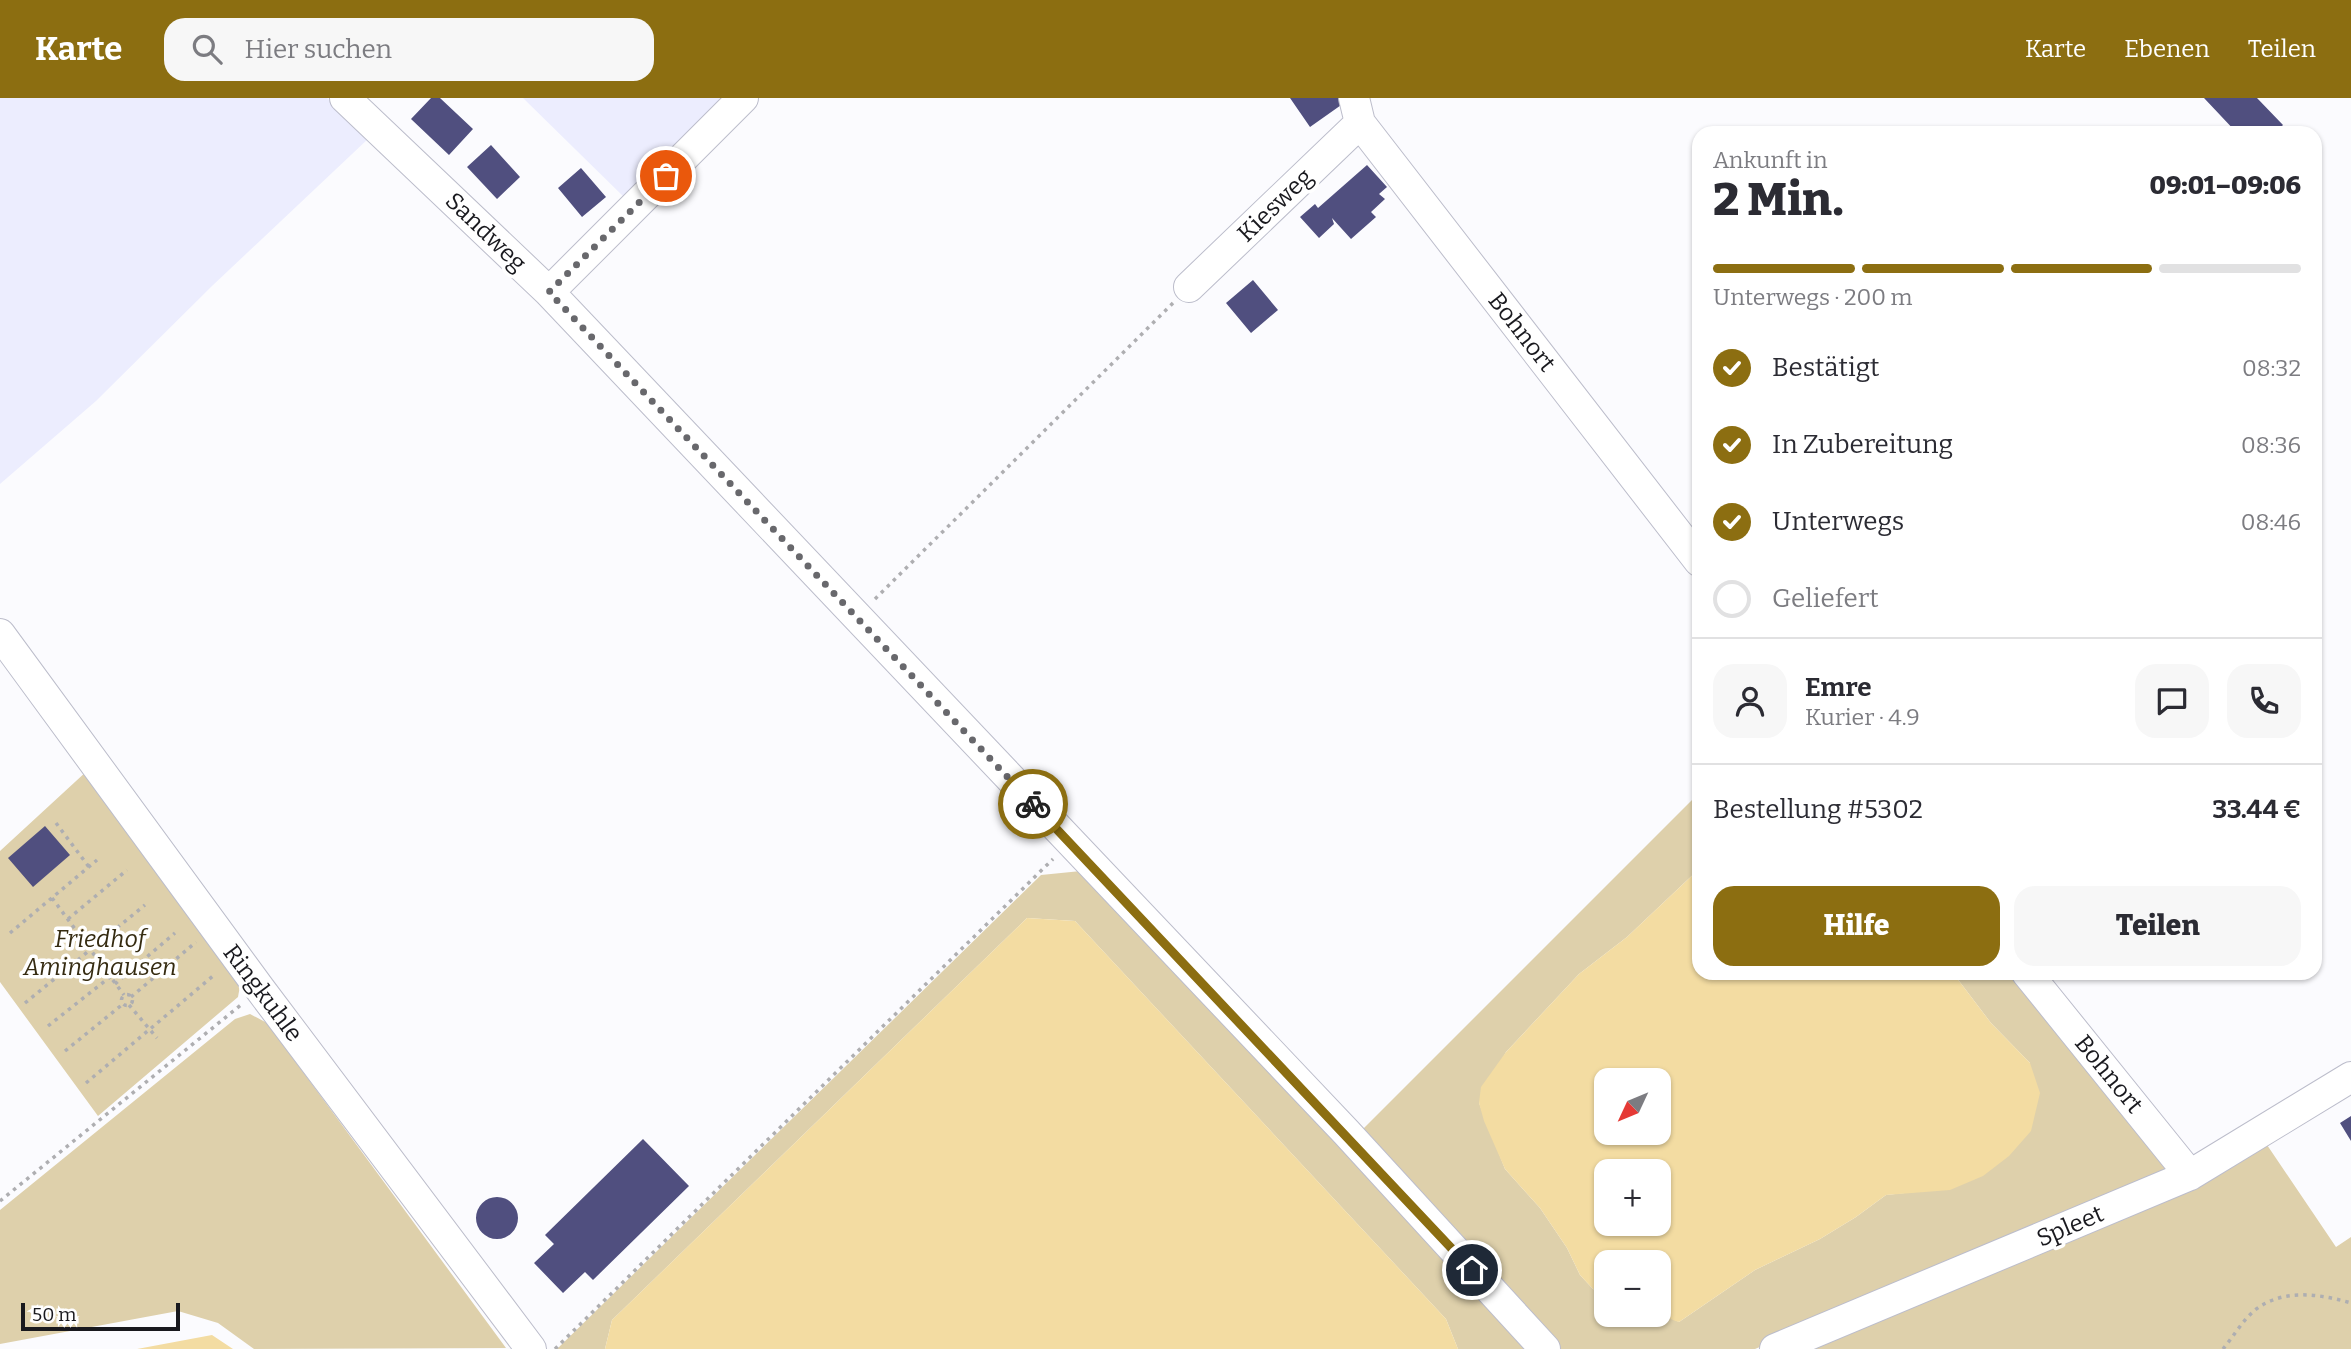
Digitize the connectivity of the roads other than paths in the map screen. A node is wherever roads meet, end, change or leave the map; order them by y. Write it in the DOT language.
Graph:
graph roads {
  1 [pos="345,98"];
  2 [pos="743,98"];
  3 [pos="1357,110"];
  4 [pos="1189,287"];
  5 [pos="549,292"];
  6 [pos="1692,552"];
  7 [pos="0,634"];
  8 [pos="2033,980"];
  9 [pos="2351,1077"];
  10 [pos="2190,1175"];
  11 [pos="531,1349"];
  12 [pos="1545,1349"];
  13 [pos="1776,1349"];
  1 -- 5 [label="street, Sandweg"];
  2 -- 5 [label="street"];
  3 -- 4 [label="street, Kiesweg"];
  3 -- 6 [label="street, Bohnort"];
  5 -- 12 [label="street, Sandweg"];
  7 -- 11 [label="street, Ringkuhle"];
  8 -- 10 [label="street, Bohnort"];
  9 -- 10 [label="street, Spleet"];
  10 -- 13 [label="street, Spleet"];
}
